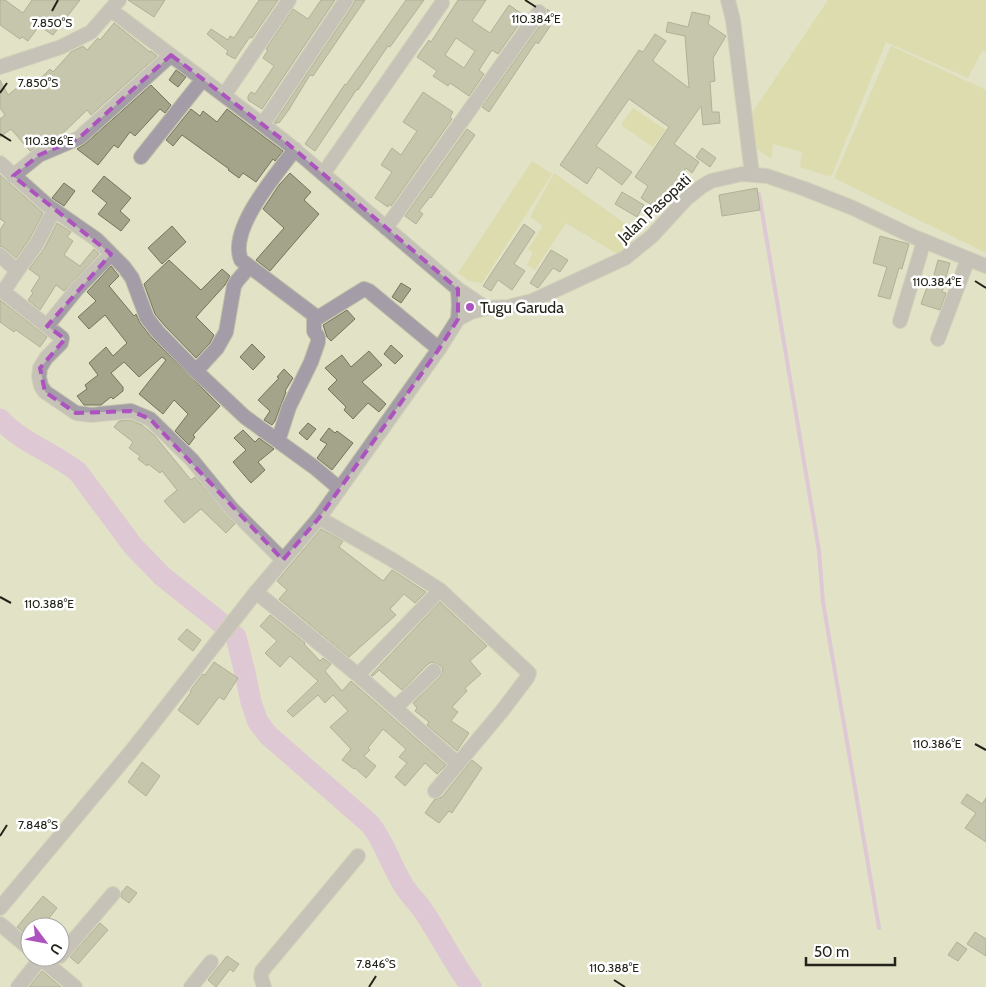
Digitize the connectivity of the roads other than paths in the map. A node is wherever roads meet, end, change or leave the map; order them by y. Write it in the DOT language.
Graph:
graph roads {
  1 [pos="289,0"];
  2 [pos="346,0"];
  3 [pos="728,0"];
  4 [pos="442,3"];
  5 [pos="115,5"];
  6 [pos="539,12"];
  7 [pos="171,55"];
  8 [pos="0,67"];
  9 [pos="203,79"];
  10 [pos="225,94"];
  11 [pos="263,124"];
  12 [pos="295,149"];
  13 [pos="141,157"];
  14 [pos="4,170"];
  15 [pos="324,174"];
  16 [pos="752,174"];
  17 [pos="54,210"];
  18 [pos="386,228"];
  19 [pos="924,240"];
  20 [pos="111,254"];
  21 [pos="0,256"];
  22 [pos="968,259"];
  23 [pos="986,266"];
  24 [pos="249,267"];
  25 [pos="18,271"];
  26 [pos="458,288"];
  27 [pos="486,308"];
  28 [pos="314,315"];
  29 [pos="458,319"];
  30 [pos="900,321"];
  31 [pos="47,326"];
  32 [pos="938,340"];
  33 [pos="440,349"];
  34 [pos="196,371"];
  35 [pos="278,441"];
  36 [pos="340,488"];
  37 [pos="319,518"];
  38 [pos="283,560"];
  39 [pos="440,590"];
  40 [pos="256,592"];
  41 [pos="434,671"];
  42 [pos="358,675"];
  43 [pos="395,708"];
  44 [pos="458,764"];
  45 [pos="435,791"];
  46 [pos="358,856"];
  47 [pos="114,894"];
  48 [pos="0,908"];
  49 [pos="0,924"];
  50 [pos="70,939"];
  51 [pos="20,941"];
  52 [pos="211,962"];
  53 [pos="41,967"];
  54 [pos="57,967"];
  55 [pos="18,987"];
  56 [pos="76,987"];
  57 [pos="191,987"];
  58 [pos="264,987"];
  1 -- 10 [label="street"];
  2 -- 11 [label="street"];
  3 -- 16 [label="street"];
  4 -- 15 [label="street"];
  5 -- 7 [label="street"];
  5 -- 8 [label="street"];
  6 -- 18 [label="street"];
  7 -- 9 [label="street"];
  7 -- 14 [label="street"];
  9 -- 10 [label="street"];
  9 -- 13 [label="street"];
  10 -- 11 [label="street"];
  11 -- 12 [label="street"];
  12 -- 15 [label="street"];
  12 -- 24 [label="street"];
  14 -- 17 [label="street"];
  15 -- 18 [label="street"];
  16 -- 19 [label="street, Jalan Pasopati"];
  16 -- 27 [label="street, Jalan Pasopati"];
  17 -- 20 [label="street"];
  17 -- 25 [label="street"];
  18 -- 26 [label="street"];
  19 -- 22 [label="street, Jalan Pasopati"];
  19 -- 30 [label="street"];
  20 -- 31 [label="street"];
  20 -- 34 [label="street"];
  21 -- 25 [label="street"];
  22 -- 23 [label="street, Jalan Pasopati"];
  22 -- 32 [label="street"];
  24 -- 28 [label="street"];
  24 -- 34 [label="street"];
  25 -- 31 [label="street"];
  26 -- 27 [label="street"];
  26 -- 29 [label="street"];
  27 -- 29 [label="street, Jalan Pasopati"];
  28 -- 33 [label="street"];
  28 -- 35 [label="street"];
  29 -- 33 [label="street"];
  31 -- 38 [label="street"];
  33 -- 36 [label="street"];
  34 -- 35 [label="street"];
  35 -- 36 [label="street"];
  36 -- 37 [label="street"];
  37 -- 38 [label="street"];
  37 -- 39 [label="street"];
  38 -- 40 [label="street"];
  39 -- 42 [label="street"];
  39 -- 44 [label="street"];
  40 -- 42 [label="street"];
  40 -- 48 [label="street"];
  41 -- 43 [label="street"];
  42 -- 43 [label="street"];
  43 -- 44 [label="street"];
  44 -- 45 [label="street"];
  46 -- 58 [label="street"];
  47 -- 50 [label="street"];
  49 -- 51 [label="street"];
  52 -- 57 [label="street"];
  53 -- 55 [label="street"];
  54 -- 56 [label="street"];
}
